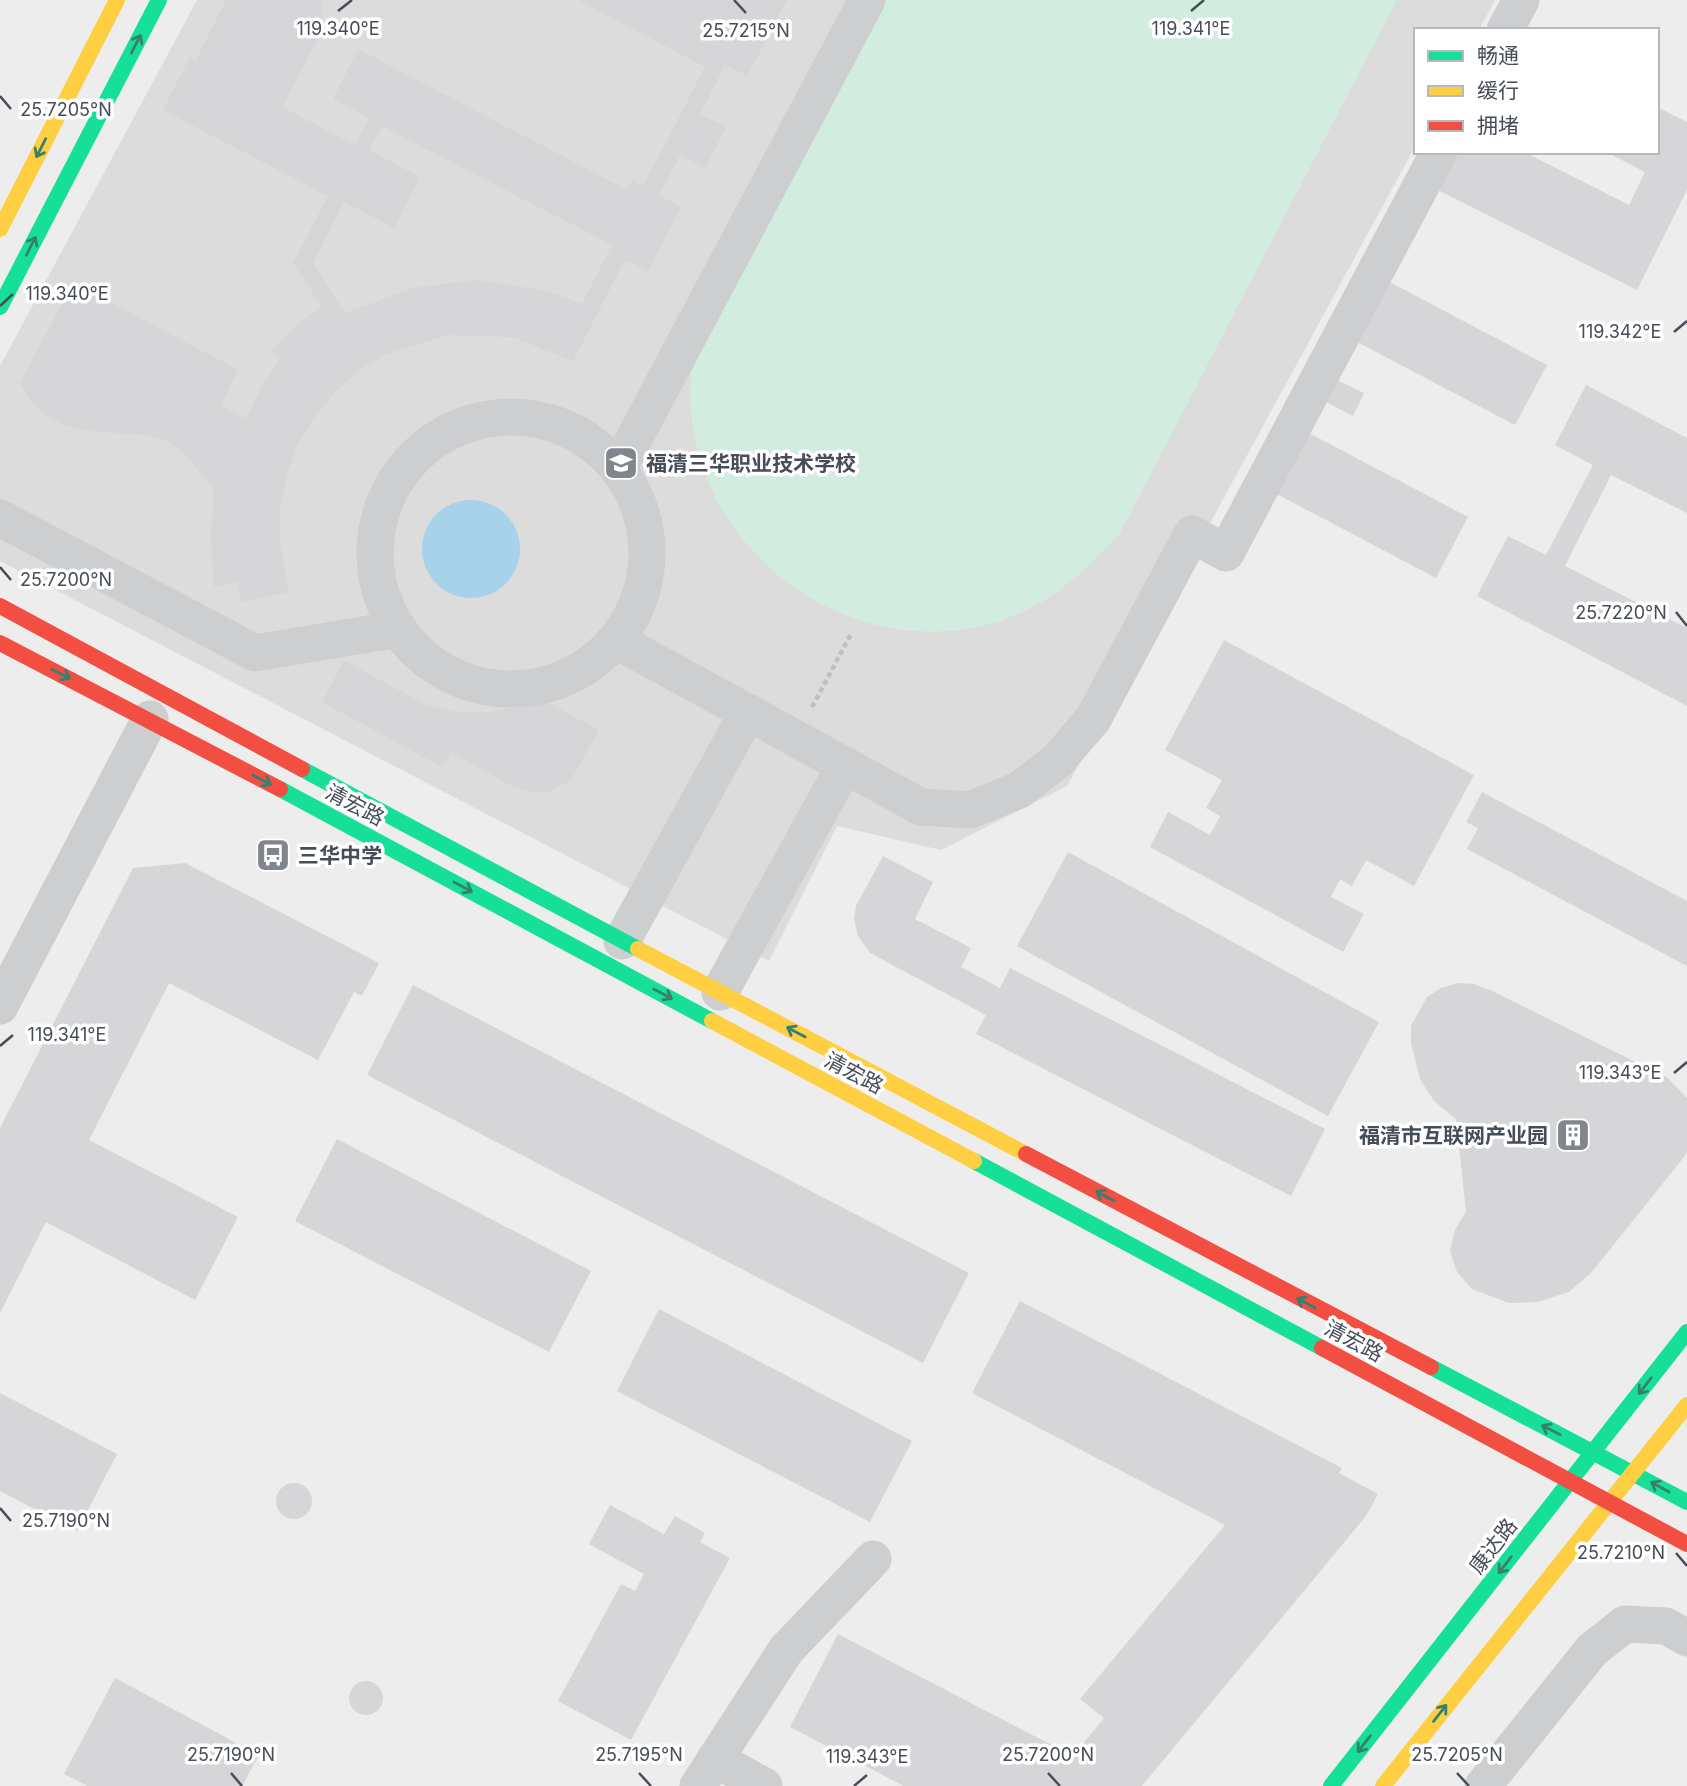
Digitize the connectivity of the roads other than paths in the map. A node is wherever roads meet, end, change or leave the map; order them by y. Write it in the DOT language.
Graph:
graph roads {
  1 [pos="117,0"];
  2 [pos="159,0"];
  3 [pos="867,0"];
  4 [pos="1521,0"];
  5 [pos="1506,28"];
  6 [pos="1438,154"];
  7 [pos="0,229"];
  8 [pos="0,307"];
  9 [pos="618,469"];
  10 [pos="0,518"];
  11 [pos="0,606"];
  12 [pos="399,629"];
  13 [pos="617,641"];
  14 [pos="0,643"];
  15 [pos="748,712"];
  16 [pos="150,719"];
  17 [pos="845,765"];
  18 [pos="622,941"];
  19 [pos="720,992"];
  20 [pos="0,1006"];
  21 [pos="1687,1332"];
  22 [pos="1687,1405"];
  23 [pos="1594,1452"];
  24 [pos="1634,1472"];
  25 [pos="1571,1481"];
  26 [pos="1609,1500"];
  27 [pos="1687,1502"];
  28 [pos="1687,1544"];
  29 [pos="873,1559"];
  30 [pos="1687,1638"];
  31 [pos="706,1773"];
  32 [pos="764,1786"];
  33 [pos="1331,1786"];
  34 [pos="1383,1786"];
  35 [pos="1483,1786"];
  1 -- 7 [label="street, one-way"];
  8 -- 2 [label="street, one-way"];
  3 -- 9 [label="street"];
  4 -- 5 [label="street"];
  6 -- 17 [label="street"];
  9 -- 12 [label="street"];
  9 -- 13 [label="street"];
  10 -- 12 [label="street"];
  11 -- 18 [label="street, 清宏路"];
  12 -- 13 [label="street"];
  13 -- 15 [label="street"];
  14 -- 16 [label="street, 清宏路, one-way"];
  15 -- 17 [label="street"];
  15 -- 18 [label="street"];
  16 -- 20 [label="street"];
  16 -- 25 [label="street, 清宏路, one-way"];
  17 -- 19 [label="street"];
  18 -- 19 [label="street, 清宏路"];
  23 -- 19 [label="street, 清宏路, one-way"];
  21 -- 23 [label="street, 康达路, one-way"];
  22 -- 24 [label="street"];
  23 -- 24 [label="street, 清宏路"];
  23 -- 25 [label="street, 康达路"];
  24 -- 26 [label="street"];
  27 -- 24 [label="street, 清宏路, one-way"];
  25 -- 26 [label="street, 清宏路"];
  25 -- 33 [label="street, 康达路, one-way"];
  26 -- 28 [label="street, 清宏路"];
  34 -- 26 [label="street, one-way"];
  29 -- 31 [label="street"];
  30 -- 35 [label="street"];
  31 -- 32 [label="street"];
}
